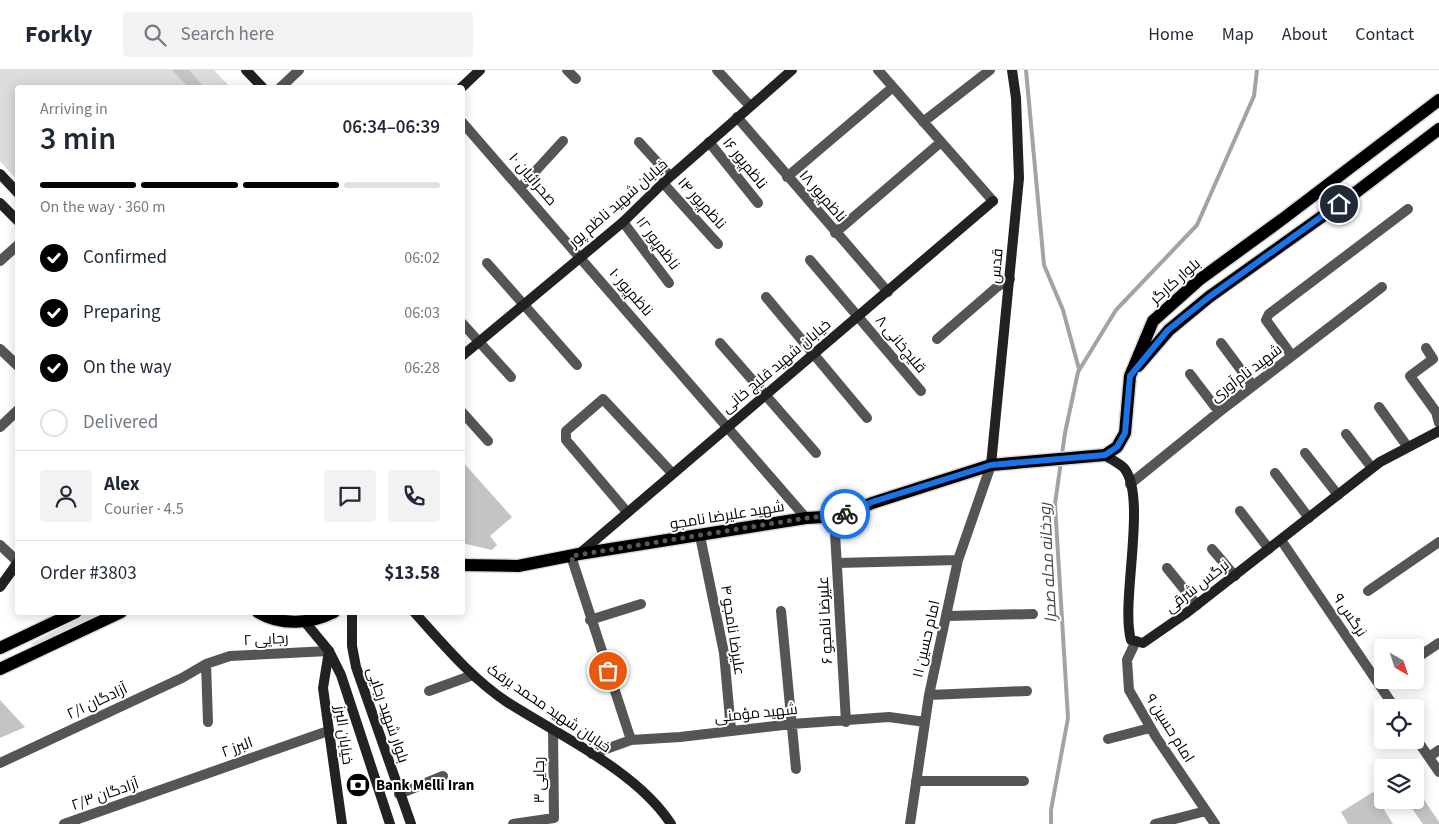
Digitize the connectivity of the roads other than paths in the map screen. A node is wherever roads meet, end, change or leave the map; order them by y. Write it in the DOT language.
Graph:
graph roads {
  1 [pos="246,70"];
  2 [pos="299,70"];
  3 [pos="480,70"];
  4 [pos="567,70"];
  5 [pos="717,70"];
  6 [pos="792,70"];
  7 [pos="878,70"];
  8 [pos="990,70"];
  9 [pos="1012,70"];
  10 [pos="576,79"];
  11 [pos="260,85"];
  12 [pos="283,85"];
  13 [pos="465,85"];
  14 [pos="893,87"];
  15 [pos="1439,100"];
  16 [pos="750,106"];
  17 [pos="737,117"];
  18 [pos="923,122"];
  19 [pos="465,125"];
  20 [pos="1439,129"];
  21 [pos="563,141"];
  22 [pos="639,142"];
  23 [pos="709,142"];
  24 [pos="941,142"];
  25 [pos="0,174"];
  26 [pos="787,177"];
  27 [pos="667,180"];
  28 [pos="521,187"];
  29 [pos="15,190"];
  30 [pos="0,203"];
  31 [pos="758,203"];
  32 [pos="1408,209"];
  33 [pos="15,218"];
  34 [pos="623,222"];
  35 [pos="836,233"];
  36 [pos="718,244"];
  37 [pos="15,248"];
  38 [pos="580,256"];
  39 [pos="810,260"];
  40 [pos="0,262"];
  41 [pos="487,263"];
  42 [pos="1010,279"];
  43 [pos="670,283"];
  44 [pos="1382,288"];
  45 [pos="888,292"];
  46 [pos="766,297"];
  47 [pos="523,304"];
  48 [pos="858,316"];
  49 [pos="465,326"];
  50 [pos="937,338"];
  51 [pos="480,341"];
  52 [pos="720,343"];
  53 [pos="1221,343"];
  54 [pos="1426,348"];
  55 [pos="0,349"];
  56 [pos="465,354"];
  57 [pos="814,354"];
  58 [pos="1292,356"];
  59 [pos="15,363"];
  60 [pos="577,364"];
  61 [pos="1190,374"];
  62 [pos="1130,376"];
  63 [pos="511,377"];
  64 [pos="1253,386"];
  65 [pos="921,391"];
  66 [pos="765,394"];
  67 [pos="1379,407"];
  68 [pos="1219,412"];
  69 [pos="15,413"];
  70 [pos="465,415"];
  71 [pos="867,418"];
  72 [pos="1439,423"];
  73 [pos="728,426"];
  74 [pos="0,427"];
  75 [pos="1439,432"];
  76 [pos="1346,434"];
  77 [pos="488,440"];
  78 [pos="1407,446"];
  79 [pos="816,453"];
  80 [pos="1305,453"];
  81 [pos="1105,455"];
  82 [pos="991,465"];
  83 [pos="1372,468"];
  84 [pos="672,473"];
  85 [pos="1275,473"];
  86 [pos="1130,484"];
  87 [pos="1338,495"];
  88 [pos="1240,511"];
  89 [pos="627,512"];
  90 [pos="834,516"];
  91 [pos="806,518"];
  92 [pos="1309,518"];
  93 [pos="700,536"];
  94 [pos="1281,540"];
  95 [pos="1439,542"];
  96 [pos="0,545"];
  97 [pos="1212,549"];
  98 [pos="1270,549"];
  99 [pos="575,555"];
  100 [pos="15,559"];
  101 [pos="958,560"];
  102 [pos="837,563"];
  103 [pos="465,565"];
  104 [pos="15,566"];
  105 [pos="1167,568"];
  106 [pos="1235,576"];
  107 [pos="0,587"];
  108 [pos="1368,591"];
  109 [pos="641,604"];
  110 [pos="1197,605"];
  111 [pos="781,611"];
  112 [pos="1034,614"];
  113 [pos="70,615"];
  114 [pos="115,615"];
  115 [pos="265,615"];
  116 [pos="326,615"];
  117 [pos="352,615"];
  118 [pos="417,615"];
  119 [pos="948,616"];
  120 [pos="590,620"];
  121 [pos="306,622"];
  122 [pos="22,638"];
  123 [pos="1136,641"];
  124 [pos="1439,644"];
  125 [pos="2,647"];
  126 [pos="329,651"];
  127 [pos="1424,653"];
  128 [pos="29,655"];
  129 [pos="14,663"];
  130 [pos="206,664"];
  131 [pos="0,670"];
  132 [pos="1374,672"];
  133 [pos="473,676"];
  134 [pos="429,691"];
  135 [pos="1027,691"];
  136 [pos="929,695"];
  137 [pos="208,722"];
  138 [pos="846,722"];
  139 [pos="925,722"];
  140 [pos="792,724"];
  141 [pos="1150,728"];
  142 [pos="328,730"];
  143 [pos="553,730"];
  144 [pos="731,730"];
  145 [pos="1108,738"];
  146 [pos="631,740"];
  147 [pos="1423,749"];
  148 [pos="1439,750"];
  149 [pos="592,754"];
  150 [pos="1428,757"];
  151 [pos="0,763"];
  152 [pos="796,769"];
  153 [pos="1439,772"];
  154 [pos="443,776"];
  155 [pos="916,781"];
  156 [pos="1024,781"];
  157 [pos="156,792"];
  158 [pos="399,794"];
  159 [pos="1206,810"];
  160 [pos="64,824"];
  161 [pos="342,824"];
  162 [pos="390,824"];
  163 [pos="410,824"];
  164 [pos="513,824"];
  165 [pos="670,824"];
  166 [pos="910,824"];
  167 [pos="1155,824"];
  168 [pos="1215,824"];
  1 -- 11 [label="street"];
  2 -- 12 [label="street"];
  3 -- 13 [label="street"];
  4 -- 10 [label="street"];
  5 -- 16 [label="street"];
  6 -- 16 [label="street, خیابان شهید ناظم پور"];
  7 -- 14 [label="street"];
  8 -- 18 [label="street"];
  9 -- 42 [label="street, قدس"];
  14 -- 18 [label="street"];
  14 -- 26 [label="street"];
  15 -- 62 [label="main road, بلوار کارگر"];
  16 -- 17 [label="street, خیابان شهید ناظم پور"];
  17 -- 23 [label="street, خیابان شهید ناظم پور"];
  17 -- 26 [label="street, ناظم‌پور ۱۸"];
  18 -- 24 [label="street"];
  19 -- 28 [label="street, صحرائیان ۱۰"];
  20 -- 62 [label="main road"];
  21 -- 28 [label="street"];
  22 -- 27 [label="street, ناظم‌پور ۱۴"];
  23 -- 27 [label="street, خیابان شهید ناظم پور"];
  23 -- 31 [label="street, ناظم‌پور ۱۶"];
  24 -- 35 [label="street"];
  24 -- 45 [label="street, خیابان شهید قلیچ خانی"];
  25 -- 29 [label="street"];
  26 -- 35 [label="street, ناظم‌پور ۱۸"];
  27 -- 34 [label="street, خیابان شهید ناظم پور"];
  27 -- 36 [label="street, ناظم‌پور ۱۴"];
  28 -- 38 [label="street, صحرائیان ۱۰"];
  30 -- 33 [label="street"];
  32 -- 58 [label="street"];
  34 -- 38 [label="street, خیابان شهید ناظم پور"];
  34 -- 43 [label="street, ناظم‌پور ۱۲"];
  35 -- 45 [label="street, ناظم‌پور ۱۸"];
  37 -- 40 [label="street"];
  38 -- 47 [label="street, خیابان شهید ناظم پور"];
  38 -- 73 [label="street, ناظم‌پور ۱۰"];
  39 -- 48 [label="street, قلیچ‌خانی ۸"];
  41 -- 47 [label="street"];
  42 -- 50 [label="street"];
  42 -- 82 [label="street, قدس"];
  44 -- 58 [label="street, شهید نام‌آوری"];
  45 -- 48 [label="street, خیابان شهید قلیچ خانی"];
  46 -- 57 [label="street"];
  47 -- 51 [label="street, خیابان شهید ناظم پور"];
  47 -- 60 [label="street"];
  48 -- 57 [label="street, خیابان شهید قلیچ خانی"];
  48 -- 65 [label="street, قلیچ‌خانی ۸"];
  49 -- 51 [label="street"];
  51 -- 56 [label="street, خیابان شهید ناظم پور"];
  51 -- 63 [label="street"];
  52 -- 66 [label="street"];
  53 -- 64 [label="street"];
  54 -- 72 [label="street"];
  55 -- 59 [label="street"];
  57 -- 66 [label="street, خیابان شهید قلیچ خانی"];
  57 -- 71 [label="street"];
  58 -- 64 [label="street, شهید نام‌آوری"];
  61 -- 68 [label="street"];
  62 -- 81 [label="main road, بلوار کارگر"];
  64 -- 68 [label="street, شهید نام‌آوری"];
  66 -- 73 [label="street, خیابان شهید قلیچ خانی"];
  66 -- 79 [label="street"];
  67 -- 78 [label="street"];
  68 -- 86 [label="street, شهید نام‌آوری"];
  69 -- 74 [label="street"];
  70 -- 77 [label="street"];
  73 -- 84 [label="street, خیابان شهید قلیچ خانی"];
  73 -- 91 [label="street, ناظم‌پور ۱۰"];
  75 -- 78 [label="street, نرگس شرقی"];
  76 -- 83 [label="street"];
  78 -- 83 [label="street, نرگس شرقی"];
  80 -- 87 [label="street"];
  81 -- 82 [label="main road, شهید علیرضا نامجو"];
  81 -- 86 [label="street"];
  82 -- 90 [label="main road, شهید علیرضا نامجو"];
  82 -- 101 [label="street, امام حسین ۱۱"];
  83 -- 87 [label="street, نرگس شرقی"];
  84 -- 89 [label="street, خیابان شهید قلیچ خانی"];
  84 -- 89 [label="street"];
  85 -- 92 [label="street"];
  86 -- 123 [label="street"];
  87 -- 92 [label="street, نرگس شرقی"];
  88 -- 98 [label="street"];
  89 -- 99 [label="street, خیابان شهید قلیچ خانی"];
  90 -- 91 [label="main road, شهید علیرضا نامجو"];
  90 -- 102 [label="street, علیرضا نامجو ۶"];
  91 -- 93 [label="main road, شهید علیرضا نامجو"];
  92 -- 94 [label="street, نرگس شرقی"];
  93 -- 99 [label="main road, شهید علیرضا نامجو"];
  93 -- 144 [label="street, علیرضا نامجو ۴"];
  94 -- 98 [label="street, نرگس شرقی"];
  94 -- 132 [label="street, نرگس ۹"];
  95 -- 108 [label="street"];
  96 -- 100 [label="street"];
  97 -- 106 [label="street"];
  98 -- 106 [label="street, نرگس شرقی"];
  99 -- 103 [label="main road, شهید علیرضا نامجو"];
  99 -- 120 [label="street"];
  101 -- 102 [label="street"];
  101 -- 119 [label="street, امام حسین ۱۱"];
  102 -- 138 [label="street, علیرضا نامجو ۶"];
  104 -- 107 [label="street"];
  105 -- 110 [label="street"];
  106 -- 110 [label="street, نرگس شرقی"];
  109 -- 120 [label="street"];
  110 -- 123 [label="street, نرگس شرقی"];
  111 -- 140 [label="street"];
  112 -- 119 [label="street"];
  113 -- 122 [label="main road"];
  114 -- 128 [label="main road"];
  115 -- 121 [label="main road"];
  116 -- 121 [label="main road"];
  117 -- 158 [label="street, بلوار شهید رجایی"];
  118 -- 133 [label="street, خیابان شهید محمد برفک"];
  119 -- 136 [label="street, امام حسین ۱۱"];
  120 -- 146 [label="street"];
  121 -- 126 [label="street"];
  122 -- 125 [label="main road"];
  122 -- 128 [label="main road"];
  123 -- 141 [label="street, امام حسین ۹"];
  124 -- 127 [label="street"];
  125 -- 129 [label="main road"];
  126 -- 130 [label="street, رجایی ۲"];
  126 -- 142 [label="street, خیابان البرز"];
  126 -- 162 [label="street"];
  128 -- 129 [label="main road"];
  129 -- 131 [label="main road"];
  130 -- 137 [label="street"];
  130 -- 151 [label="street, آزادگان ۲/۱"];
  133 -- 134 [label="street"];
  133 -- 143 [label="street, خیابان شهید محمد برفک"];
  135 -- 136 [label="street"];
  136 -- 139 [label="street, امام حسین ۱۱"];
  138 -- 139 [label="street, شهید مؤمنی"];
  138 -- 140 [label="street, شهید مؤمنی"];
  139 -- 155 [label="street, امام حسین ۱۱"];
  140 -- 144 [label="street, شهید مؤمنی"];
  140 -- 152 [label="street"];
  141 -- 145 [label="street"];
  141 -- 159 [label="street, امام حسین ۹"];
  142 -- 157 [label="street, البرز ۲"];
  142 -- 161 [label="street, خیابان البرز"];
  143 -- 149 [label="street, خیابان شهید محمد برفک"];
  143 -- 164 [label="street, رجایی ۳"];
  144 -- 146 [label="street, شهید مؤمنی"];
  146 -- 149 [label="street, شهید مؤمنی"];
  147 -- 150 [label="street"];
  148 -- 150 [label="street"];
  149 -- 165 [label="street, خیابان شهید محمد برفک"];
  150 -- 153 [label="street"];
  154 -- 158 [label="street"];
  155 -- 156 [label="street"];
  155 -- 166 [label="street, امام حسین ۱۱"];
  157 -- 160 [label="street, آزادگان ۲/۳"];
  158 -- 163 [label="street, بلوار شهید رجایی"];
  159 -- 167 [label="street"];
  159 -- 168 [label="street, امام حسین ۹"];
}
